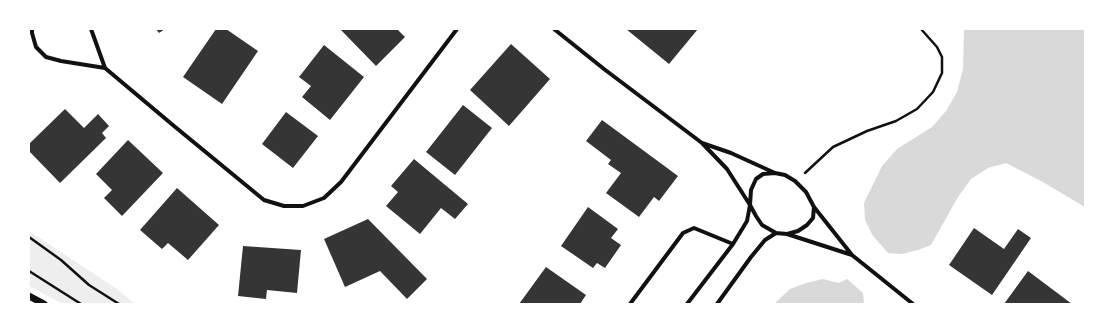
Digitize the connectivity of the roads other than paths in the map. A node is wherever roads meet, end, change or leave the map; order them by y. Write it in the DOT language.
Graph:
graph roads {
  1 [pos="32,29"];
  2 [pos="91,29"];
  3 [pos="457,29"];
  4 [pos="554,29"];
  5 [pos="105,68"];
  6 [pos="702,143"];
  7 [pos="775,173"];
  8 [pos="750,205"];
  9 [pos="814,207"];
  10 [pos="776,233"];
  11 [pos="787,234"];
  12 [pos="733,244"];
  13 [pos="852,255"];
  14 [pos="29,296"];
  15 [pos="44,304"];
  16 [pos="630,304"];
  17 [pos="687,304"];
  18 [pos="717,304"];
  19 [pos="913,304"];
  1 -- 5 [label="street"];
  2 -- 5 [label="street"];
  3 -- 5 [label="street"];
  4 -- 6 [label="street"];
  6 -- 7 [label="street"];
  6 -- 8 [label="street"];
  7 -- 8 [label="street"];
  7 -- 9 [label="street"];
  8 -- 10 [label="street"];
  8 -- 12 [label="street"];
  9 -- 11 [label="street"];
  9 -- 13 [label="street"];
  10 -- 11 [label="street"];
  10 -- 18 [label="street"];
  11 -- 13 [label="street"];
  12 -- 16 [label="street"];
  12 -- 17 [label="street"];
  13 -- 19 [label="street"];
  14 -- 15 [label="street"];
}
